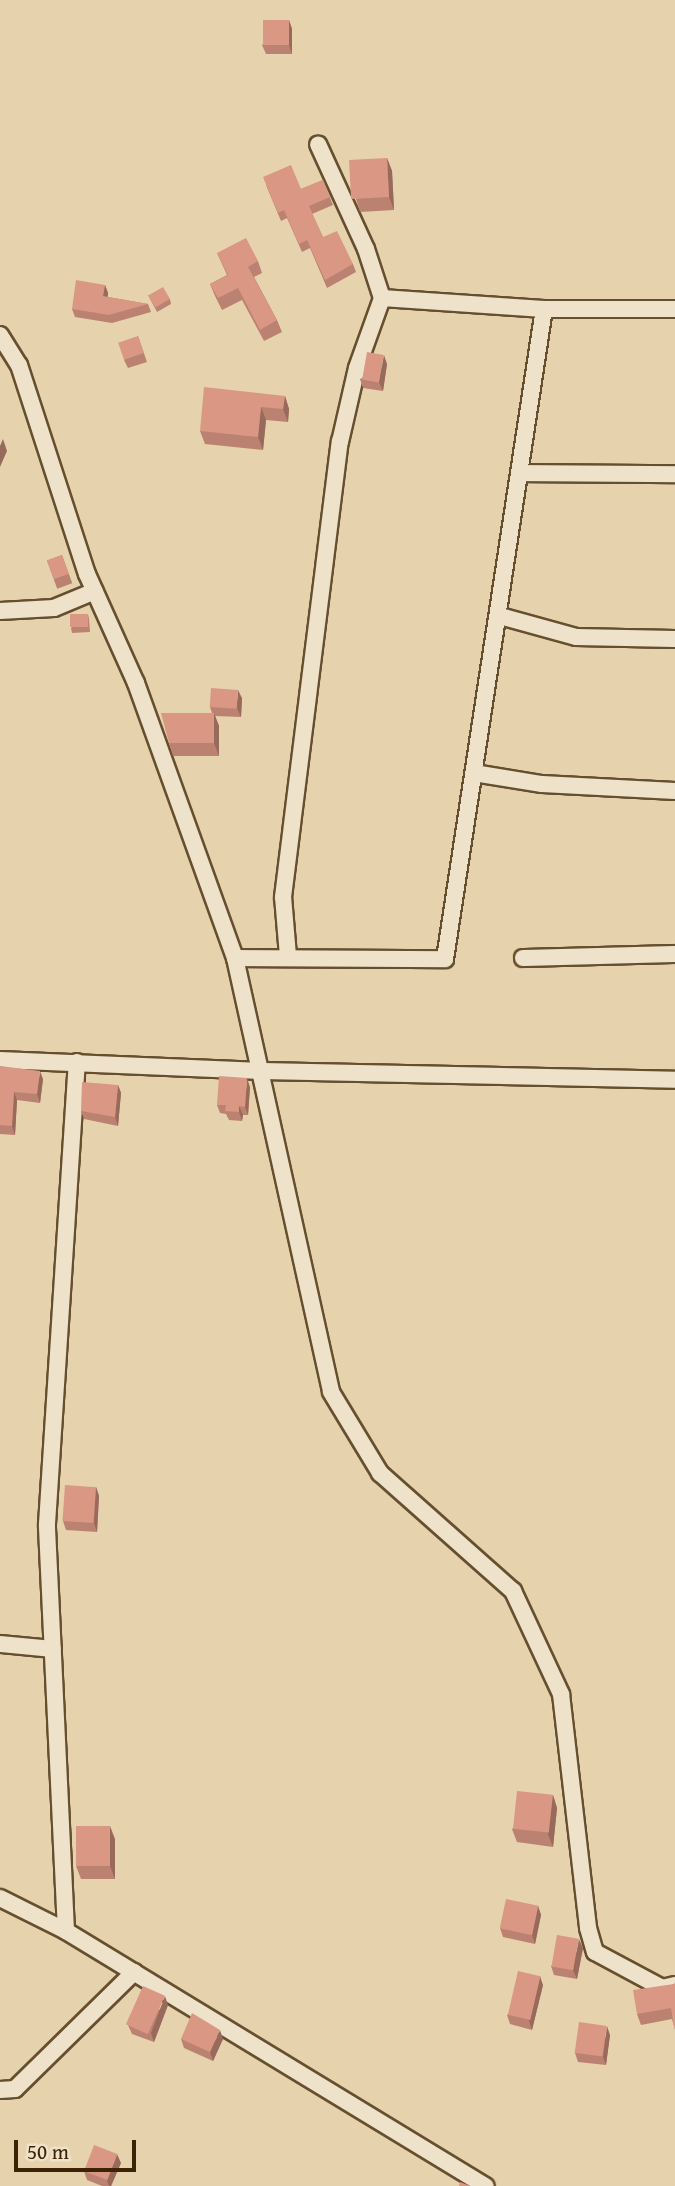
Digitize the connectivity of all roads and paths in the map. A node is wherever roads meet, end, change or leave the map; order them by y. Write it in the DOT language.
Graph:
graph roads {
  1 [pos="318,144"];
  2 [pos="382,298"];
  3 [pos="544,309"];
  4 [pos="675,309"];
  5 [pos="0,335"];
  6 [pos="521,474"];
  7 [pos="675,474"];
  8 [pos="94,591"];
  9 [pos="0,611"];
  10 [pos="500,616"];
  11 [pos="675,639"];
  12 [pos="474,773"];
  13 [pos="675,791"];
  14 [pos="675,954"];
  15 [pos="288,956"];
  16 [pos="235,958"];
  17 [pos="523,958"];
  18 [pos="0,1060"];
  19 [pos="77,1062"];
  20 [pos="261,1069"];
  21 [pos="675,1080"];
  22 [pos="0,1644"];
  23 [pos="53,1649"];
  24 [pos="0,1898"];
  25 [pos="66,1931"];
  26 [pos="134,1972"];
  27 [pos="675,1985"];
  28 [pos="0,2090"];
  29 [pos="486,2186"];
  1 -- 2 [label="street"];
  2 -- 3 [label="street"];
  2 -- 15 [label="street"];
  3 -- 4 [label="street"];
  3 -- 6 [label="street"];
  5 -- 8 [label="street"];
  6 -- 7 [label="street"];
  6 -- 10 [label="street"];
  8 -- 9 [label="street"];
  8 -- 16 [label="street"];
  10 -- 11 [label="street"];
  10 -- 12 [label="street"];
  12 -- 13 [label="street"];
  12 -- 15 [label="street"];
  14 -- 17 [label="street"];
  15 -- 16 [label="street"];
  16 -- 20 [label="street"];
  18 -- 19 [label="street"];
  19 -- 20 [label="street"];
  19 -- 23 [label="street"];
  20 -- 21 [label="street"];
  20 -- 27 [label="street"];
  22 -- 23 [label="street"];
  23 -- 25 [label="street"];
  24 -- 25 [label="street"];
  25 -- 26 [label="street"];
  26 -- 28 [label="street"];
  26 -- 29 [label="street"];
}
